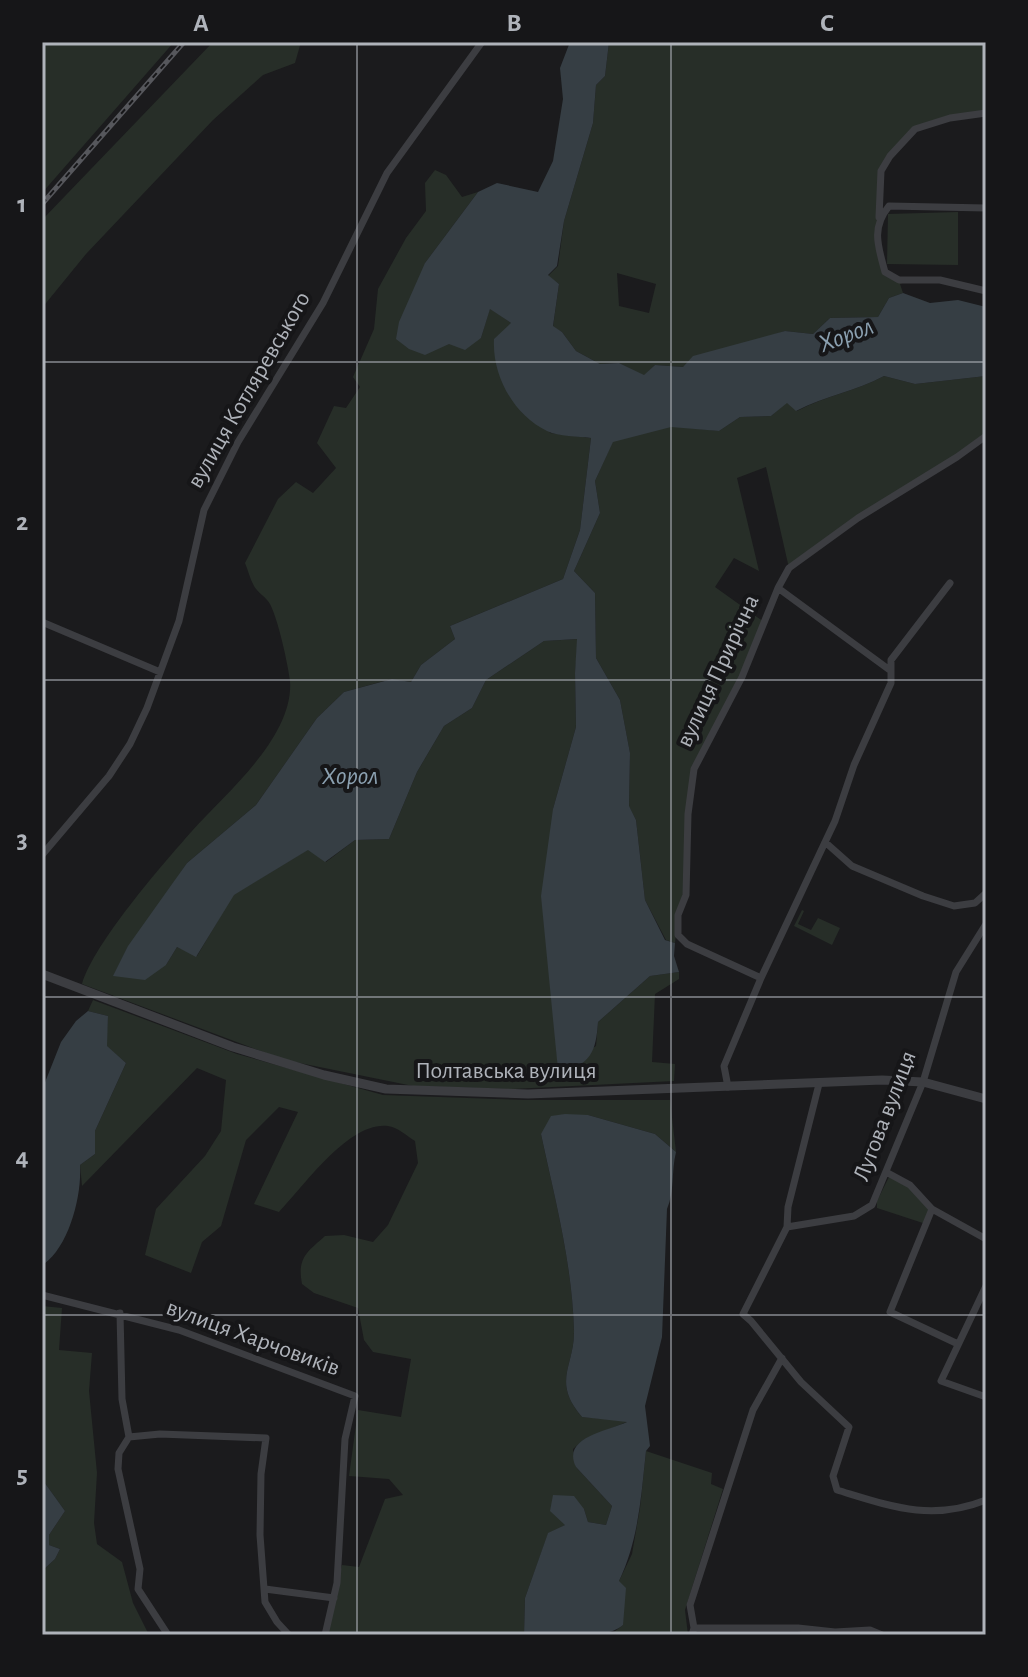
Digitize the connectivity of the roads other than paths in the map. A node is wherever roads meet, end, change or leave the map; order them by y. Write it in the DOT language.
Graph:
graph roads {
  1 [pos="482,42"];
  2 [pos="986,113"];
  3 [pos="986,208"];
  4 [pos="879,219"];
  5 [pos="986,291"];
  6 [pos="986,436"];
  7 [pos="950,583"];
  8 [pos="778,588"];
  9 [pos="42,622"];
  10 [pos="891,671"];
  11 [pos="160,672"];
  12 [pos="825,842"];
  13 [pos="42,855"];
  14 [pos="986,893"];
  15 [pos="986,924"];
  16 [pos="42,974"];
  17 [pos="761,978"];
  18 [pos="923,1082"];
  19 [pos="819,1084"];
  20 [pos="728,1087"];
  21 [pos="986,1099"];
  22 [pos="886,1172"];
  23 [pos="932,1209"];
  24 [pos="787,1227"];
  25 [pos="986,1239"];
  26 [pos="986,1286"];
  27 [pos="42,1295"];
  28 [pos="120,1313"];
  29 [pos="958,1344"];
  30 [pos="782,1358"];
  31 [pos="986,1397"];
  32 [pos="129,1437"];
  33 [pos="986,1500"];
  34 [pos="265,1589"];
  35 [pos="334,1598"];
  36 [pos="693,1631"];
  37 [pos="168,1635"];
  38 [pos="289,1635"];
  39 [pos="325,1635"];
  40 [pos="882,1635"];
  1 -- 11 [label="street, вулиця Котляревського"];
  2 -- 4 [label="street"];
  3 -- 4 [label="street"];
  4 -- 5 [label="street"];
  6 -- 8 [label="street, вулиця Прирічна"];
  7 -- 10 [label="street"];
  8 -- 10 [label="street"];
  8 -- 17 [label="street, вулиця Прирічна"];
  9 -- 11 [label="street"];
  10 -- 12 [label="street"];
  11 -- 13 [label="street, вулиця Котляревського"];
  12 -- 14 [label="street"];
  12 -- 17 [label="street"];
  15 -- 18 [label="street, Лугова вулиця"];
  16 -- 20 [label="street, Полтавська вулиця"];
  17 -- 20 [label="street"];
  18 -- 19 [label="street, Полтавська вулиця"];
  18 -- 21 [label="street, Полтавська вулиця"];
  18 -- 22 [label="street, Лугова вулиця"];
  19 -- 20 [label="street, Полтавська вулиця"];
  19 -- 24 [label="street"];
  22 -- 23 [label="street"];
  22 -- 24 [label="street, Лугова вулиця"];
  23 -- 25 [label="street"];
  23 -- 29 [label="street"];
  24 -- 30 [label="street"];
  26 -- 29 [label="street"];
  27 -- 28 [label="street, вулиця Харчовиків"];
  28 -- 32 [label="street"];
  28 -- 35 [label="street, вулиця Харчовиків"];
  29 -- 31 [label="street"];
  30 -- 33 [label="street"];
  30 -- 36 [label="street"];
  32 -- 34 [label="street"];
  32 -- 37 [label="street"];
  34 -- 35 [label="street"];
  34 -- 38 [label="street"];
  35 -- 39 [label="street, вулиця Харчовиків"];
  36 -- 40 [label="street"];
}
